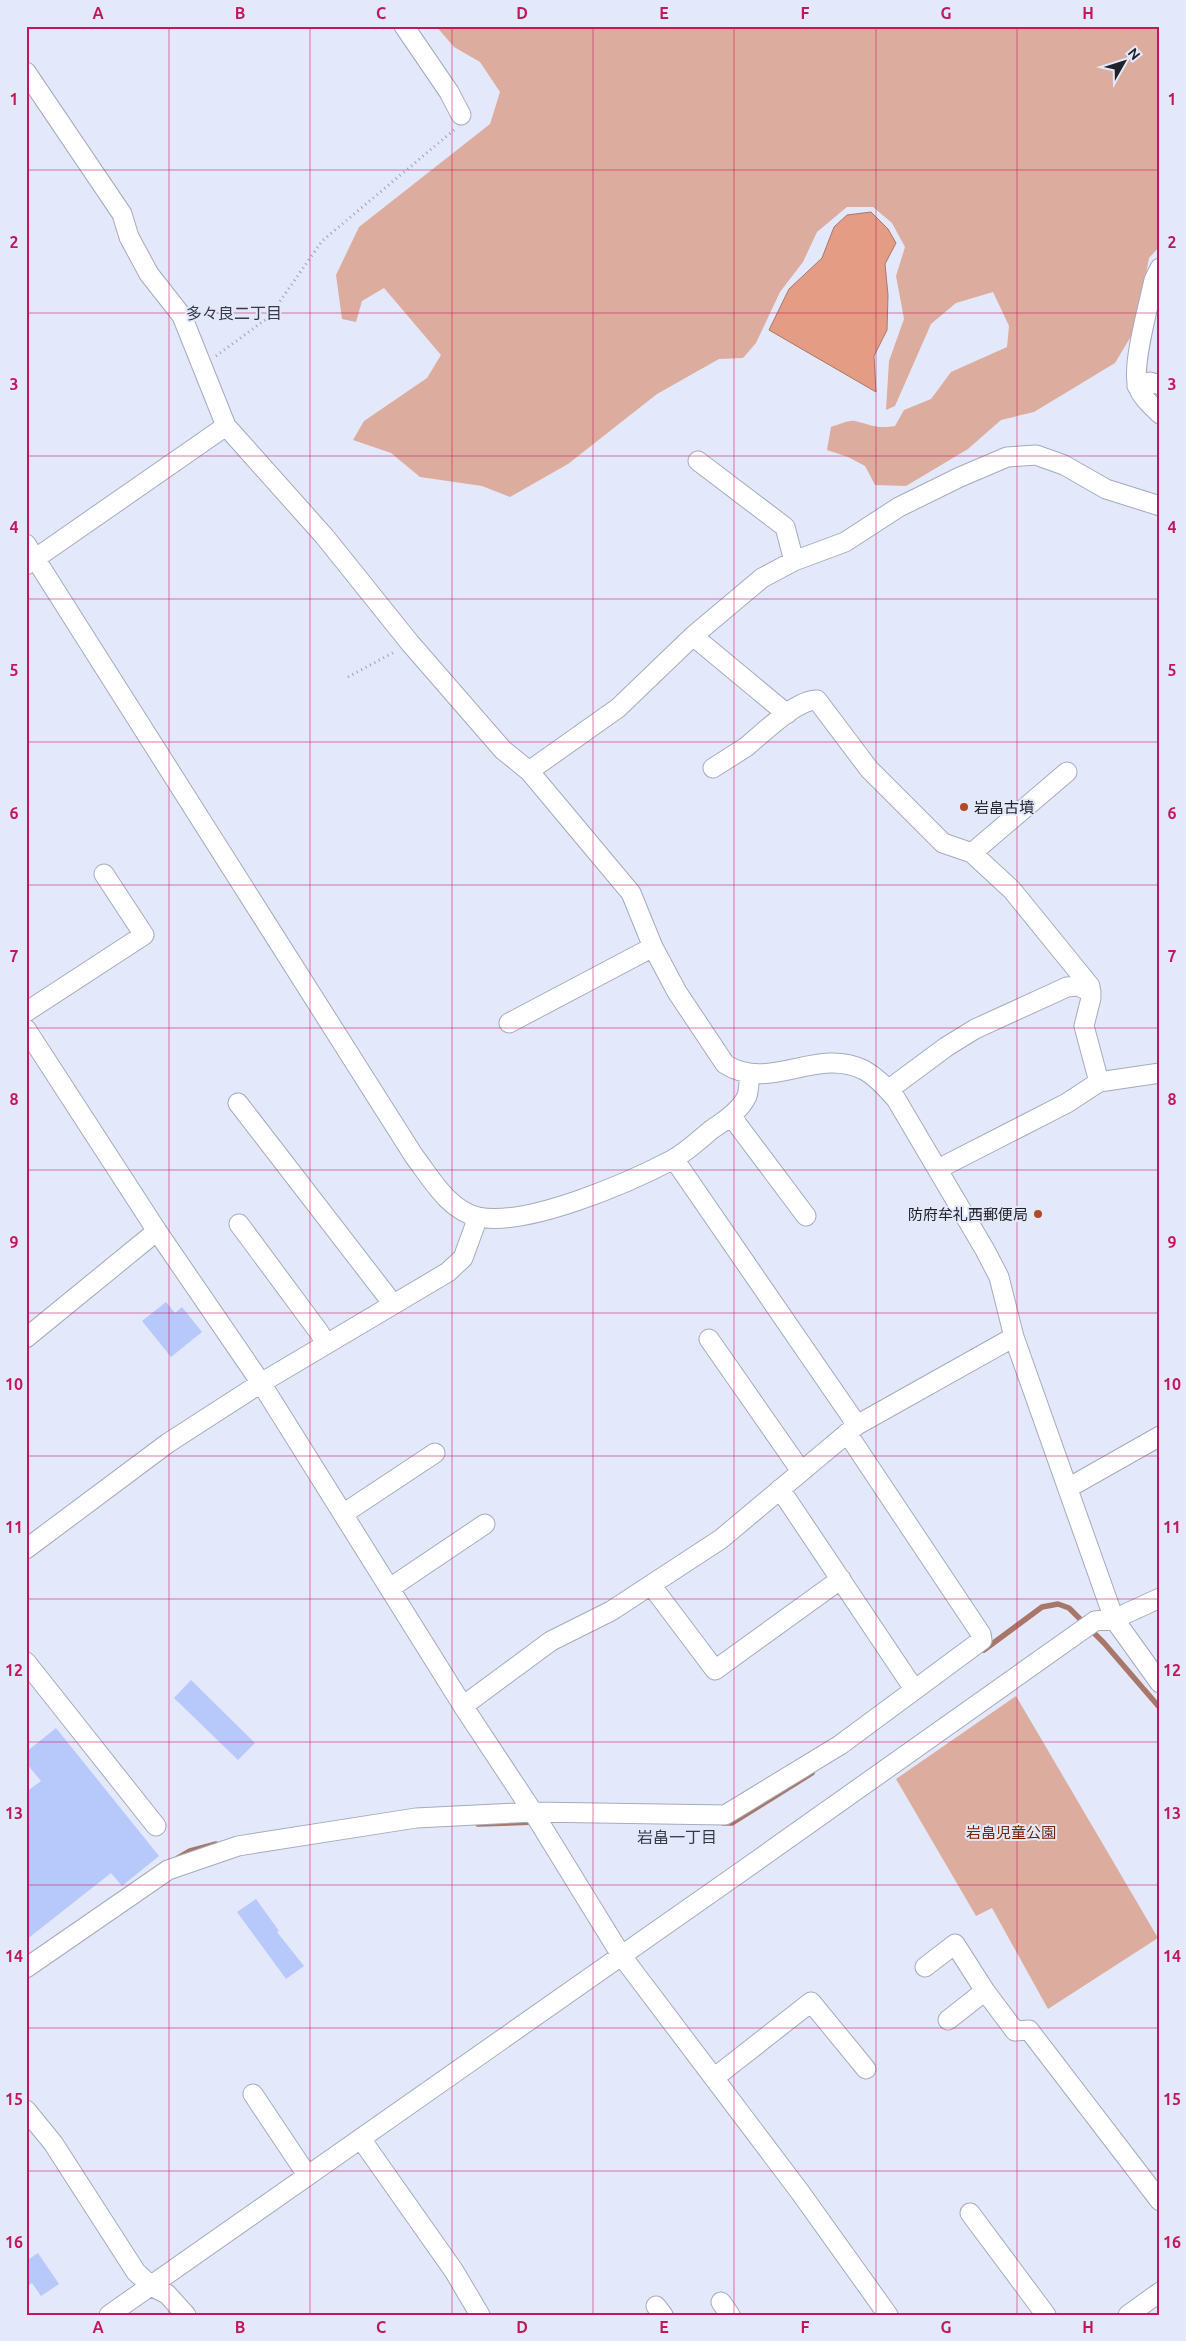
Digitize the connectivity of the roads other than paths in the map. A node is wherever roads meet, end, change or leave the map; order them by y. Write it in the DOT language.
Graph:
graph roads {
  1 [pos="404,26"];
  2 [pos="26,72"];
  3 [pos="461,114"];
  4 [pos="1160,268"];
  5 [pos="1160,385"];
  6 [pos="1137,386"];
  7 [pos="1160,414"];
  8 [pos="226,426"];
  9 [pos="698,461"];
  10 [pos="1160,506"];
  11 [pos="29,556"];
  12 [pos="794,561"];
  13 [pos="694,636"];
  14 [pos="787,714"];
  15 [pos="713,768"];
  16 [pos="529,771"];
  17 [pos="1067,772"];
  18 [pos="972,853"];
  19 [pos="104,874"];
  20 [pos="653,947"];
  21 [pos="1091,992"];
  22 [pos="26,1012"];
  23 [pos="509,1023"];
  24 [pos="26,1029"];
  25 [pos="1160,1073"];
  26 [pos="750,1074"];
  27 [pos="1099,1082"];
  28 [pos="888,1090"];
  29 [pos="238,1103"];
  30 [pos="731,1116"];
  31 [pos="674,1159"];
  32 [pos="938,1169"];
  33 [pos="806,1216"];
  34 [pos="478,1217"];
  35 [pos="239,1224"];
  36 [pos="157,1231"];
  37 [pos="393,1304"];
  38 [pos="1014,1337"];
  39 [pos="26,1338"];
  40 [pos="710,1339"];
  41 [pos="326,1344"];
  42 [pos="261,1383"];
  43 [pos="852,1429"];
  44 [pos="1160,1436"];
  45 [pos="435,1453"];
  46 [pos="801,1471"];
  47 [pos="1068,1485"];
  48 [pos="780,1489"];
  49 [pos="343,1514"];
  50 [pos="485,1524"];
  51 [pos="26,1549"];
  52 [pos="841,1579"];
  53 [pos="651,1585"];
  54 [pos="390,1588"];
  55 [pos="1160,1598"];
  56 [pos="1114,1619"];
  57 [pos="26,1662"];
  58 [pos="1160,1683"];
  59 [pos="914,1689"];
  60 [pos="463,1706"];
  61 [pos="533,1812"];
  62 [pos="156,1826"];
  63 [pos="621,1955"];
  64 [pos="925,1967"];
  65 [pos="26,1968"];
  66 [pos="985,1991"];
  67 [pos="948,2020"];
  68 [pos="866,2069"];
  69 [pos="714,2078"];
  70 [pos="253,2094"];
  71 [pos="26,2110"];
  72 [pos="361,2139"];
  73 [pos="307,2175"];
  74 [pos="1160,2201"];
  75 [pos="970,2213"];
  76 [pos="151,2286"];
  77 [pos="1160,2292"];
  78 [pos="1139,2312"];
  79 [pos="109,2315"];
  80 [pos="186,2315"];
  81 [pos="480,2315"];
  82 [pos="888,2315"];
  83 [pos="1046,2315"];
  1 -- 3 [label="street"];
  2 -- 8 [label="street"];
  4 -- 6 [label="street"];
  5 -- 6 [label="street"];
  6 -- 7 [label="street"];
  8 -- 11 [label="street"];
  8 -- 16 [label="street"];
  9 -- 12 [label="street"];
  10 -- 12 [label="street"];
  11 -- 34 [label="street"];
  12 -- 13 [label="street"];
  13 -- 14 [label="street"];
  13 -- 16 [label="street"];
  14 -- 15 [label="street"];
  14 -- 18 [label="street"];
  16 -- 20 [label="street"];
  17 -- 18 [label="street"];
  18 -- 21 [label="street"];
  19 -- 22 [label="street"];
  20 -- 23 [label="street"];
  20 -- 26 [label="street"];
  21 -- 27 [label="street"];
  21 -- 28 [label="street"];
  24 -- 36 [label="street"];
  25 -- 27 [label="street"];
  26 -- 28 [label="street"];
  26 -- 30 [label="street"];
  27 -- 32 [label="street"];
  28 -- 32 [label="street"];
  29 -- 37 [label="street"];
  30 -- 31 [label="street"];
  30 -- 33 [label="street"];
  31 -- 34 [label="street"];
  31 -- 43 [label="street"];
  32 -- 38 [label="street"];
  34 -- 37 [label="street"];
  35 -- 41 [label="street"];
  36 -- 39 [label="street"];
  36 -- 42 [label="street"];
  37 -- 41 [label="street"];
  38 -- 43 [label="street"];
  38 -- 47 [label="street"];
  40 -- 46 [label="street"];
  41 -- 42 [label="street"];
  42 -- 49 [label="street"];
  42 -- 51 [label="street"];
  43 -- 46 [label="street"];
  43 -- 59 [label="street"];
  44 -- 47 [label="street"];
  45 -- 49 [label="street"];
  46 -- 48 [label="street"];
  47 -- 56 [label="street"];
  48 -- 52 [label="street"];
  48 -- 53 [label="street"];
  49 -- 54 [label="street"];
  50 -- 54 [label="street"];
  52 -- 53 [label="street"];
  52 -- 59 [label="street"];
  53 -- 60 [label="street"];
  54 -- 60 [label="street"];
  55 -- 56 [label="street"];
  56 -- 58 [label="street"];
  56 -- 63 [label="street"];
  57 -- 62 [label="street"];
  59 -- 61 [label="street"];
  60 -- 61 [label="street"];
  61 -- 63 [label="street"];
  61 -- 65 [label="street"];
  63 -- 69 [label="street"];
  63 -- 72 [label="street"];
  64 -- 66 [label="street"];
  66 -- 67 [label="street"];
  66 -- 74 [label="street"];
  68 -- 69 [label="street"];
  69 -- 82 [label="street"];
  70 -- 73 [label="street"];
  71 -- 76 [label="street"];
  72 -- 73 [label="street"];
  72 -- 81 [label="street"];
  73 -- 76 [label="street"];
  75 -- 83 [label="street"];
  76 -- 79 [label="street"];
  76 -- 80 [label="street"];
  77 -- 78 [label="street"];
}
